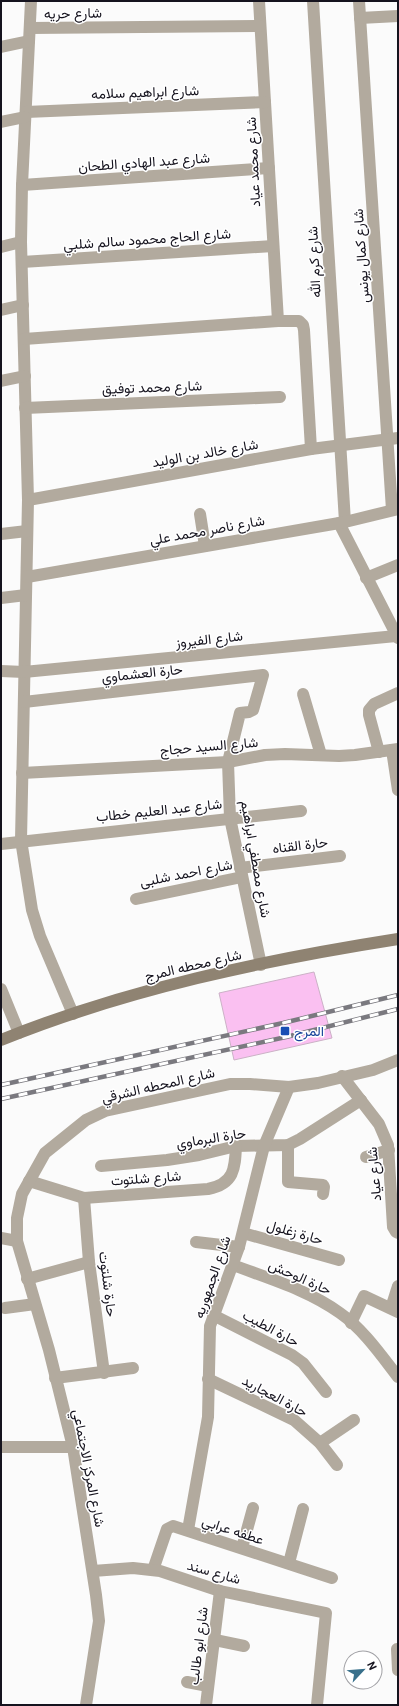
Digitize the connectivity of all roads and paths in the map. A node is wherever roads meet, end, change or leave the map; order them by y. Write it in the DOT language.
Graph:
graph roads {
  1 [pos="31,1"];
  2 [pos="259,1"];
  3 [pos="313,1"];
  4 [pos="359,1"];
  5 [pos="398,16"];
  6 [pos="360,18"];
  7 [pos="260,26"];
  8 [pos="30,28"];
  9 [pos="29,41"];
  10 [pos="1,47"];
  11 [pos="265,102"];
  12 [pos="25,114"];
  13 [pos="1,122"];
  14 [pos="269,168"];
  15 [pos="22,185"];
  16 [pos="21,242"];
  17 [pos="273,246"];
  18 [pos="1,247"];
  19 [pos="22,262"];
  20 [pos="23,305"];
  21 [pos="1,310"];
  22 [pos="278,321"];
  23 [pos="24,339"];
  24 [pos="25,376"];
  25 [pos="1,381"];
  26 [pos="280,397"];
  27 [pos="25,408"];
  28 [pos="393,439"];
  29 [pos="340,444"];
  30 [pos="311,449"];
  31 [pos="28,500"];
  32 [pos="395,509"];
  33 [pos="200,514"];
  34 [pos="342,523"];
  35 [pos="27,531"];
  36 [pos="1,534"];
  37 [pos="206,546"];
  38 [pos="398,565"];
  39 [pos="27,577"];
  40 [pos="366,578"];
  41 [pos="26,595"];
  42 [pos="1,598"];
  43 [pos="397,637"];
  44 [pos="1,671"];
  45 [pos="24,672"];
  46 [pos="263,675"];
  47 [pos="398,693"];
  48 [pos="303,694"];
  49 [pos="24,702"];
  50 [pos="395,749"];
  51 [pos="379,752"];
  52 [pos="321,755"];
  53 [pos="228,762"];
  54 [pos="22,773"];
  55 [pos="398,790"];
  56 [pos="301,811"];
  57 [pos="230,818"];
  58 [pos="21,840"];
  59 [pos="1,844"];
  60 [pos="340,856"];
  61 [pos="241,873"];
  62 [pos="136,899"];
  63 [pos="398,939"];
  64 [pos="261,965"];
  65 [pos="1,990"];
  66 [pos="73,1014"];
  67 [pos="20,1033"];
  68 [pos="1,1040"];
  69 [pos="398,1060"];
  70 [pos="342,1076"];
  71 [pos="289,1087"];
  72 [pos="362,1100"];
  73 [pos="288,1145"];
  74 [pos="236,1146"];
  75 [pos="264,1146"];
  76 [pos="392,1146"];
  77 [pos="366,1157"];
  78 [pos="101,1166"];
  79 [pos="29,1181"];
  80 [pos="323,1194"];
  81 [pos="84,1198"];
  82 [pos="243,1233"];
  83 [pos="398,1233"];
  84 [pos="1,1238"];
  85 [pos="17,1241"];
  86 [pos="196,1242"];
  87 [pos="239,1247"];
  88 [pos="339,1260"];
  89 [pos="89,1262"];
  90 [pos="233,1265"];
  91 [pos="27,1278"];
  92 [pos="398,1286"];
  93 [pos="35,1304"];
  94 [pos="5,1308"];
  95 [pos="394,1310"];
  96 [pos="213,1315"];
  97 [pos="351,1323"];
  98 [pos="133,1368"];
  99 [pos="104,1373"];
  100 [pos="398,1377"];
  101 [pos="55,1378"];
  102 [pos="208,1379"];
  103 [pos="326,1392"];
  104 [pos="354,1420"];
  105 [pos="320,1443"];
  106 [pos="1,1447"];
  107 [pos="73,1447"];
  108 [pos="337,1465"];
  109 [pos="253,1508"];
  110 [pos="303,1509"];
  111 [pos="188,1530"];
  112 [pos="242,1548"];
  113 [pos="288,1563"];
  114 [pos="153,1570"];
  115 [pos="92,1571"];
  116 [pos="332,1578"];
  117 [pos="220,1591"];
  118 [pos="214,1640"];
  119 [pos="244,1646"];
  120 [pos="397,1649"];
  121 [pos="398,1670"];
  122 [pos="188,1682"];
  123 [pos="208,1686"];
  124 [pos="86,1705"];
  125 [pos="206,1705"];
  126 [pos="317,1705"];
  1 -- 8 [label="street"];
  2 -- 7 [label="street, شارع محمد عياد"];
  3 -- 29 [label="street, شارع كرم الله"];
  4 -- 6 [label="street, شارع كمال يونس"];
  5 -- 6 [label="street"];
  6 -- 28 [label="street, شارع كمال يونس"];
  7 -- 8 [label="street, شارع حريه"];
  7 -- 11 [label="street, شارع محمد عياد"];
  8 -- 9 [label="street"];
  9 -- 10 [label="street"];
  9 -- 12 [label="street"];
  11 -- 12 [label="street, شارع ابراهيم سلامه"];
  11 -- 14 [label="street, شارع محمد عياد"];
  12 -- 13 [label="street, شارع ابراهيم سلامه"];
  12 -- 15 [label="street"];
  14 -- 15 [label="street, شارع عبد الهادي الطحان"];
  14 -- 17 [label="street, شارع محمد عياد"];
  15 -- 16 [label="street"];
  16 -- 18 [label="street"];
  16 -- 19 [label="street"];
  17 -- 19 [label="street, شارع الحاج محمود سالم شلبي"];
  17 -- 22 [label="street, شارع محمد عياد"];
  19 -- 20 [label="street"];
  20 -- 21 [label="street"];
  20 -- 23 [label="street"];
  22 -- 23 [label="street"];
  22 -- 30 [label="street"];
  23 -- 24 [label="street"];
  24 -- 25 [label="street"];
  24 -- 27 [label="street"];
  26 -- 27 [label="street, شارع محمد توفيق"];
  27 -- 31 [label="street"];
  28 -- 29 [label="street, شارع خالد بن الوليد"];
  28 -- 32 [label="street, شارع كمال يونس"];
  29 -- 30 [label="street, شارع خالد بن الوليد"];
  29 -- 34 [label="street, شارع كرم الله"];
  30 -- 31 [label="street, شارع خالد بن الوليد"];
  31 -- 35 [label="street"];
  32 -- 34 [label="street, شارع ناصر محمد علي"];
  33 -- 37 [label="street"];
  34 -- 37 [label="street, شارع ناصر محمد علي"];
  34 -- 40 [label="street"];
  35 -- 36 [label="street"];
  35 -- 39 [label="street"];
  37 -- 39 [label="street, شارع ناصر محمد علي"];
  38 -- 40 [label="street"];
  39 -- 41 [label="street"];
  40 -- 43 [label="street"];
  41 -- 42 [label="street"];
  41 -- 45 [label="street"];
  43 -- 45 [label="street, شارع الفيروز"];
  44 -- 45 [label="street, شارع الفيروز"];
  45 -- 49 [label="street"];
  46 -- 49 [label="street, حارة العشماوي"];
  46 -- 53 [label="street, شارع مصطفي ابراهيم"];
  47 -- 51 [label="street"];
  48 -- 52 [label="street"];
  49 -- 54 [label="street"];
  50 -- 51 [label="street, شارع السيد حجاج"];
  50 -- 55 [label="street"];
  51 -- 52 [label="street, شارع السيد حجاج"];
  52 -- 53 [label="street, شارع السيد حجاج"];
  53 -- 54 [label="street, شارع السيد حجاج"];
  53 -- 57 [label="street, شارع مصطفي ابراهيم"];
  54 -- 58 [label="street"];
  56 -- 57 [label="street, شارع عبد العليم خطاب"];
  57 -- 58 [label="street, شارع عبد العليم خطاب"];
  57 -- 61 [label="street, شارع مصطفي ابراهيم"];
  58 -- 59 [label="street, شارع عبد العليم خطاب"];
  58 -- 66 [label="street"];
  60 -- 61 [label="street, حارة القناه"];
  61 -- 62 [label="street, شارع احمد شلبى"];
  61 -- 64 [label="street, شارع مصطفي ابراهيم"];
  63 -- 64 [label="main road, شارع محطه المرج"];
  64 -- 66 [label="main road, شارع محطه المرج"];
  65 -- 67 [label="street"];
  66 -- 67 [label="main road, شارع محطه المرج"];
  67 -- 68 [label="main road, شارع محطه المرج"];
  69 -- 70 [label="street, شارع المحطه الشرقي"];
  70 -- 71 [label="street, شارع المحطه الشرقي"];
  70 -- 72 [label="street, شارع عياد"];
  71 -- 75 [label="street, شارع الجمهوريه"];
  71 -- 79 [label="street, شارع المحطه الشرقي"];
  72 -- 73 [label="street, حارة البرماوي"];
  72 -- 76 [label="street, شارع عياد"];
  73 -- 75 [label="street, حارة البرماوي"];
  73 -- 80 [label="street"];
  74 -- 75 [label="street, حارة البرماوي"];
  74 -- 78 [label="street, حارة البرماوي"];
  74 -- 81 [label="street, شارع شلتوت"];
  75 -- 82 [label="street, شارع الجمهوريه"];
  76 -- 77 [label="street"];
  76 -- 83 [label="street, شارع عياد"];
  79 -- 81 [label="street, شارع شلتوت"];
  79 -- 85 [label="street, شارع المحطه الشرقي"];
  81 -- 89 [label="street, حارة شلتوت"];
  82 -- 87 [label="street, شارع الجمهوريه"];
  82 -- 88 [label="street, حارة زغلول"];
  84 -- 85 [label="street"];
  85 -- 91 [label="street, شارع المركز الاجتماعي"];
  86 -- 87 [label="street"];
  87 -- 90 [label="street, شارع الجمهوريه"];
  89 -- 91 [label="street"];
  89 -- 99 [label="street, حارة شلتوت"];
  90 -- 96 [label="street, شارع الجمهوريه"];
  90 -- 97 [label="street, حارة الوحش"];
  91 -- 93 [label="street, شارع المركز الاجتماعي"];
  92 -- 95 [label="street"];
  93 -- 94 [label="street"];
  93 -- 101 [label="street, شارع المركز الاجتماعي"];
  95 -- 97 [label="street"];
  96 -- 102 [label="street, شارع الجمهوريه"];
  96 -- 103 [label="street, حارة الطيب"];
  97 -- 100 [label="street, حارة الوحش"];
  98 -- 99 [label="street"];
  99 -- 101 [label="street"];
  101 -- 107 [label="street, شارع المركز الاجتماعي"];
  102 -- 105 [label="street, حارة العجاريد"];
  102 -- 111 [label="street, شارع الجمهوريه"];
  104 -- 105 [label="street"];
  105 -- 108 [label="street, حارة العجاريد"];
  106 -- 107 [label="street"];
  107 -- 115 [label="street, شارع المركز الاجتماعي"];
  109 -- 112 [label="street"];
  110 -- 113 [label="street"];
  111 -- 112 [label="street, عطفه عرابي"];
  111 -- 114 [label="street, عطفه عرابي"];
  112 -- 113 [label="street, عطفه عرابي"];
  113 -- 116 [label="street, عطفه عرابي"];
  114 -- 115 [label="street, شارع سند"];
  114 -- 117 [label="street, شارع سند"];
  115 -- 124 [label="street, شارع المركز الاجتماعي"];
  117 -- 118 [label="street, شارع ابو طالب"];
  117 -- 126 [label="street, شارع سند"];
  118 -- 119 [label="street"];
  118 -- 123 [label="street, شارع ابو طالب"];
  120 -- 121 [label="street"];
  122 -- 123 [label="street"];
  123 -- 125 [label="street, شارع ابو طالب"];
}
